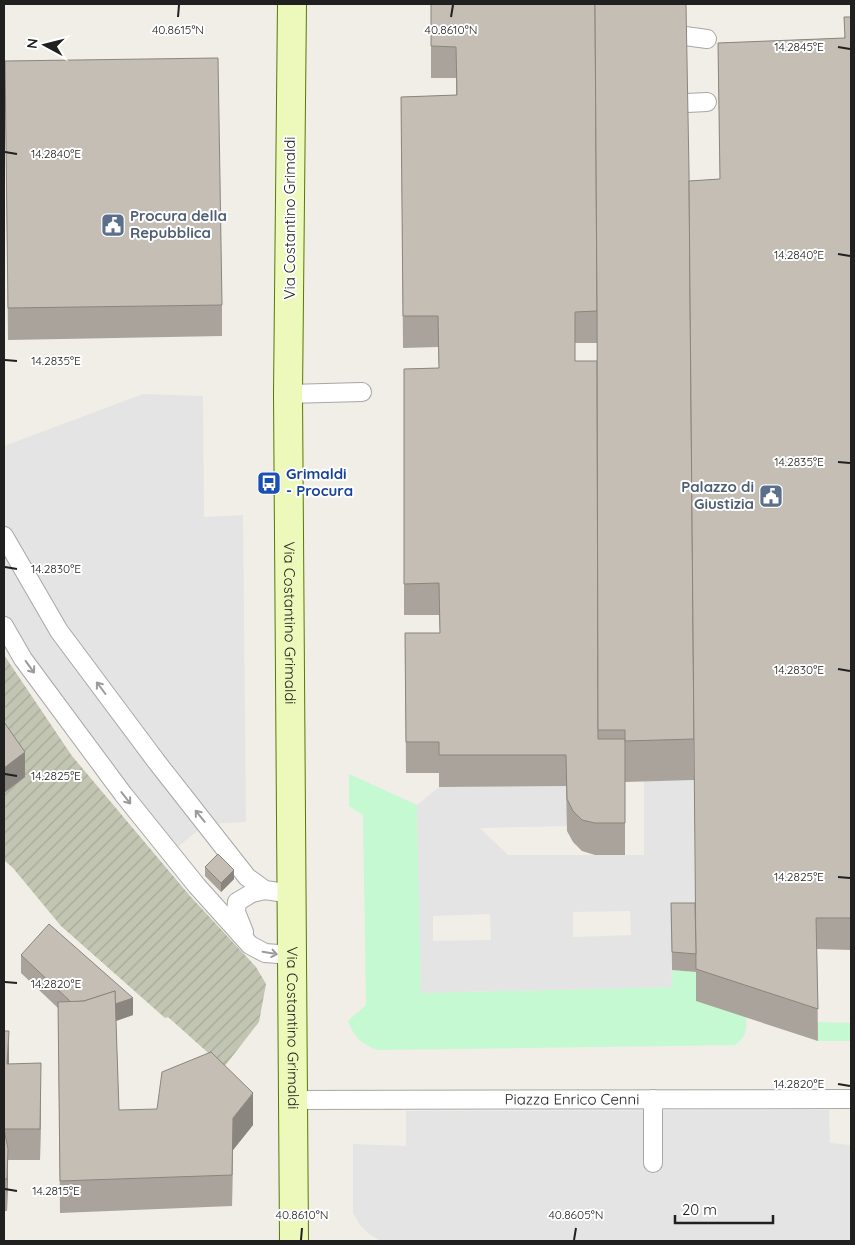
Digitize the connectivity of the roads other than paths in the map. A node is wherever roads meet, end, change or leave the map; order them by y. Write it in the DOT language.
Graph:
graph roads {
  1 [pos="292,4"];
  2 [pos="685,36"];
  3 [pos="707,39"];
  4 [pos="707,102"];
  5 [pos="687,103"];
  6 [pos="362,392"];
  7 [pos="288,394"];
  8 [pos="4,536"];
  9 [pos="4,626"];
  10 [pos="265,890"];
  11 [pos="292,894"];
  12 [pos="250,945"];
  13 [pos="292,955"];
  14 [pos="851,1098"];
  15 [pos="653,1099"];
  16 [pos="292,1100"];
  17 [pos="653,1163"];
  18 [pos="294,1241"];
  1 -- 7 [label="main road, Via Costantino Grimaldi"];
  2 -- 3 [label="lane"];
  4 -- 5 [label="lane"];
  6 -- 7 [label="lane"];
  7 -- 11 [label="main road, Via Costantino Grimaldi"];
  10 -- 8 [label="lane, one-way"];
  9 -- 12 [label="lane, one-way"];
  10 -- 11 [label="lane"];
  10 -- 12 [label="lane"];
  11 -- 13 [label="main road, Via Costantino Grimaldi"];
  12 -- 13 [label="lane, one-way"];
  13 -- 16 [label="main road, Via Costantino Grimaldi"];
  14 -- 15 [label="lane, Piazza Enrico Cenni"];
  15 -- 16 [label="lane, Piazza Enrico Cenni"];
  15 -- 17 [label="lane"];
  16 -- 18 [label="main road, Via Costantino Grimaldi"];
}
